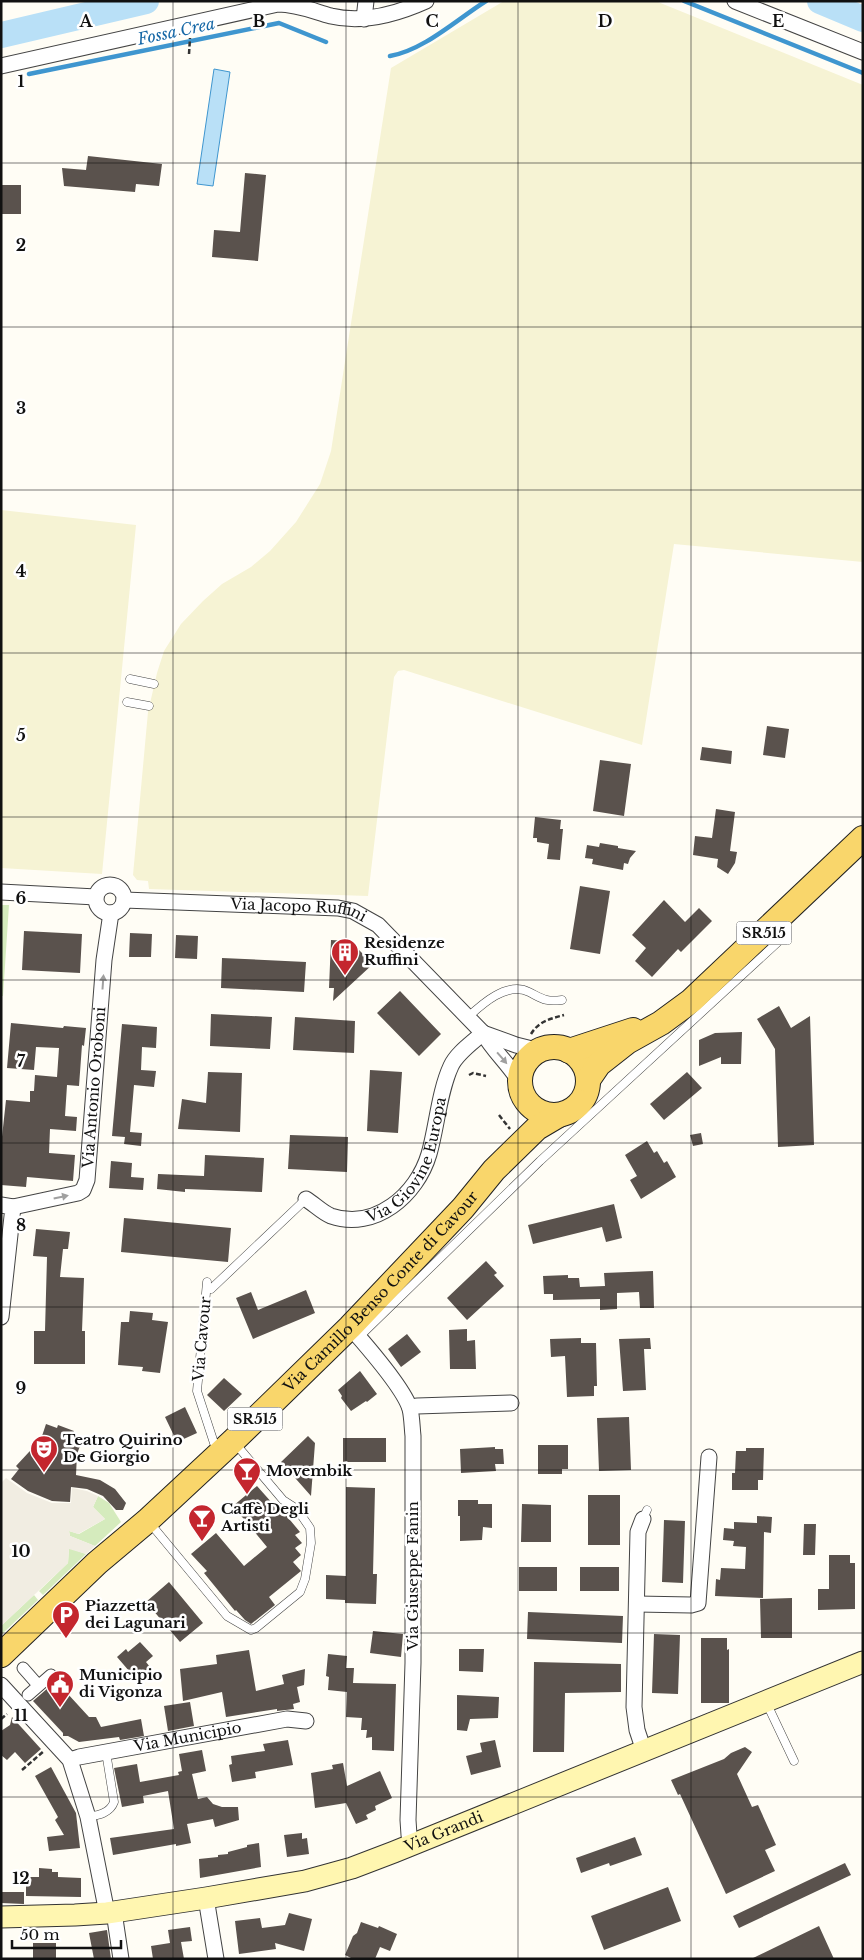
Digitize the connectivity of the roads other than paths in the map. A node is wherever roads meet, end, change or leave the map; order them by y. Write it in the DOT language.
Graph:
graph roads {
  1 [pos="366,1"];
  2 [pos="426,1"];
  3 [pos="735,1"];
  4 [pos="364,19"];
  5 [pos="863,52"];
  6 [pos="1,66"];
  7 [pos="130,679"];
  8 [pos="154,684"];
  9 [pos="127,702"];
  10 [pos="150,706"];
  11 [pos="863,838"];
  12 [pos="1,892"];
  13 [pos="96,897"];
  14 [pos="124,900"];
  15 [pos="111,913"];
  16 [pos="777,920"];
  17 [pos="562,1000"];
  18 [pos="467,1018"];
  19 [pos="661,1023"];
  20 [pos="483,1033"];
  21 [pos="535,1043"];
  22 [pos="569,1051"];
  23 [pos="588,1080"];
  24 [pos="523,1091"];
  25 [pos="559,1115"];
  26 [pos="494,1170"];
  27 [pos="306,1199"];
  28 [pos="7,1206"];
  29 [pos="209,1285"];
  30 [pos="1,1317"];
  31 [pos="354,1332"];
  32 [pos="511,1403"];
  33 [pos="410,1408"];
  34 [pos="227,1446"];
  35 [pos="709,1457"];
  36 [pos="645,1514"];
  37 [pos="147,1521"];
  38 [pos="637,1604"];
  39 [pos="1,1655"];
  40 [pos="863,1662"];
  41 [pos="23,1668"];
  42 [pos="51,1674"];
  43 [pos="1,1685"];
  44 [pos="38,1685"];
  45 [pos="28,1695"];
  46 [pos="766,1702"];
  47 [pos="306,1720"];
  48 [pos="644,1751"];
  49 [pos="106,1752"];
  50 [pos="70,1760"];
  51 [pos="794,1761"];
  52 [pos="88,1817"];
  53 [pos="414,1844"];
  54 [pos="206,1898"];
  55 [pos="110,1913"];
  56 [pos="1,1917"];
  57 [pos="121,1959"];
  58 [pos="216,1959"];
  1 -- 4 [label="street"];
  2 -- 4 [label="street"];
  3 -- 5 [label="street"];
  4 -- 6 [label="street"];
  7 -- 8 [label="lane"];
  9 -- 10 [label="lane"];
  11 -- 16 [label="main road, SR515"];
  12 -- 13 [label="street"];
  13 -- 14 [label="street"];
  13 -- 15 [label="street"];
  14 -- 15 [label="street"];
  14 -- 18 [label="street, Via Jacopo Ruffini"];
  28 -- 15 [label="street, Via Antonio Oroboni, one-way"];
  16 -- 19 [label="main road, SR515"];
  16 -- 31 [label="lane"];
  17 -- 18 [label="lane"];
  18 -- 20 [label="street, Via Jacopo Ruffini"];
  19 -- 22 [label="main road, SR515"];
  19 -- 23 [label="main road, SR515"];
  20 -- 21 [label="street, Via Jacopo Ruffini"];
  20 -- 24 [label="street, Via Jacopo Ruffini, one-way"];
  20 -- 27 [label="street, Via Giovine Europa"];
  21 -- 22 [label="main road"];
  21 -- 24 [label="main road"];
  22 -- 23 [label="main road"];
  23 -- 25 [label="main road"];
  24 -- 25 [label="main road"];
  24 -- 26 [label="main road, SR515"];
  25 -- 26 [label="main road, SR515"];
  26 -- 31 [label="main road, Via Camillo Benso Conte di Cavour / SR515"];
  27 -- 29 [label="lane, Via Giovine Europa"];
  28 -- 30 [label="street"];
  29 -- 34 [label="lane, Via Cavour"];
  31 -- 33 [label="street, Via Giuseppe Fanin"];
  31 -- 34 [label="main road, Via Camillo Benso Conte di Cavour / SR515"];
  32 -- 33 [label="street"];
  33 -- 53 [label="street, Via Giuseppe Fanin"];
  34 -- 37 [label="main road, Via Camillo Benso Conte di Cavour / SR515"];
  34 -- 37 [label="lane, Via Cavour"];
  35 -- 38 [label="street"];
  36 -- 38 [label="street"];
  37 -- 39 [label="main road, Via Camillo Benso Conte di Cavour / SR515"];
  38 -- 48 [label="street"];
  40 -- 46 [label="main road, Via Grandi"];
  41 -- 44 [label="street"];
  42 -- 44 [label="street"];
  43 -- 50 [label="street"];
  44 -- 45 [label="street"];
  46 -- 48 [label="main road, Via Grandi"];
  46 -- 51 [label="lane"];
  47 -- 49 [label="street, Via Municipio"];
  48 -- 53 [label="main road, Via Grandi"];
  49 -- 50 [label="street, Via Municipio"];
  49 -- 52 [label="lane"];
  50 -- 52 [label="street"];
  52 -- 55 [label="street"];
  53 -- 54 [label="main road, Via Grandi"];
  54 -- 55 [label="main road, Via Grandi"];
  54 -- 58 [label="street"];
  55 -- 56 [label="main road, Via Grandi"];
  55 -- 57 [label="street"];
}
